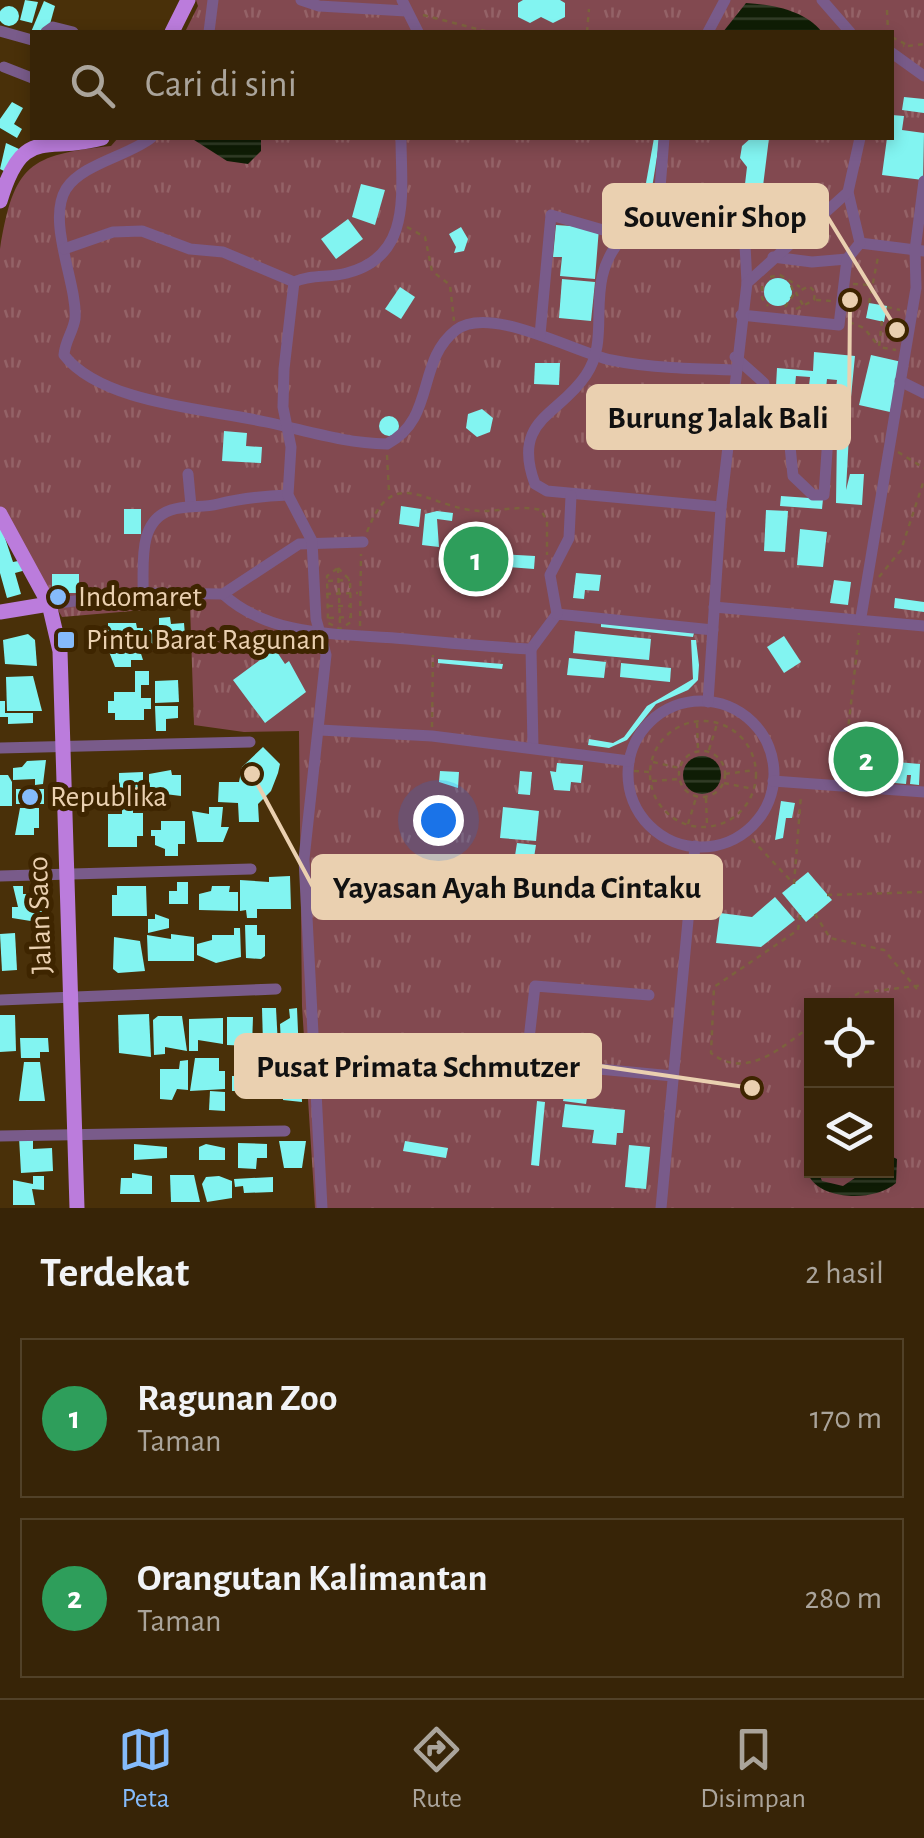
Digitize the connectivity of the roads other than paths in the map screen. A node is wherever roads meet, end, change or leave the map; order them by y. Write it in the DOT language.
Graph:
graph roads {
  1 [pos="188,0"];
  2 [pos="213,0"];
  3 [pos="302,0"];
  4 [pos="822,0"];
  5 [pos="727,2"];
  6 [pos="404,6"];
  7 [pos="173,30"];
  8 [pos="210,30"];
  9 [pos="417,30"];
  10 [pos="709,30"];
  11 [pos="852,30"];
  12 [pos="0,31"];
  13 [pos="30,39"];
  14 [pos="894,54"];
  15 [pos="4,67"];
  16 [pos="924,76"];
  17 [pos="30,77"];
  18 [pos="81,140"];
  19 [pos="148,140"];
  20 [pos="401,140"];
  21 [pos="664,140"];
  22 [pos="860,140"];
  23 [pos="4,176"];
  24 [pos="924,181"];
  25 [pos="848,192"];
  26 [pos="750,194"];
  27 [pos="0,201"];
  28 [pos="656,226"];
  29 [pos="624,236"];
  30 [pos="860,242"];
  31 [pos="746,245"];
  32 [pos="64,248"];
  33 [pos="920,251"];
  34 [pos="772,257"];
  35 [pos="847,259"];
  36 [pos="294,282"];
  37 [pos="747,283"];
  38 [pos="741,315"];
  39 [pos="540,335"];
  40 [pos="594,355"];
  41 [pos="734,364"];
  42 [pos="900,381"];
  43 [pos="924,393"];
  44 [pos="761,415"];
  45 [pos="288,428"];
  46 [pos="188,474"];
  47 [pos="288,495"];
  48 [pos="571,496"];
  49 [pos="190,506"];
  50 [pos="721,507"];
  51 [pos="0,514"];
  52 [pos="312,541"];
  53 [pos="363,542"];
  54 [pos="143,593"];
  55 [pos="223,594"];
  56 [pos="49,604"];
  57 [pos="714,608"];
  58 [pos="0,612"];
  59 [pos="557,614"];
  60 [pos="861,617"];
  61 [pos="924,626"];
  62 [pos="712,630"];
  63 [pos="320,633"];
  64 [pos="531,649"];
  65 [pos="708,702"];
  66 [pos="320,730"];
  67 [pos="250,742"];
  68 [pos="532,746"];
  69 [pos="63,747"];
  70 [pos="0,748"];
  71 [pos="628,766"];
  72 [pos="774,781"];
  73 [pos="924,792"];
  74 [pos="695,846"];
  75 [pos="251,869"];
  76 [pos="66,874"];
  77 [pos="0,876"];
  78 [pos="276,989"];
  79 [pos="649,995"];
  80 [pos="70,998"];
  81 [pos="0,1000"];
  82 [pos="673,1076"];
  83 [pos="285,1131"];
  84 [pos="0,1136"];
  85 [pos="74,1137"];
  86 [pos="77,1208"];
  87 [pos="322,1208"];
  88 [pos="661,1208"];
  1 -- 7 [label="main road"];
  2 -- 8 [label="street"];
  3 -- 6 [label="street"];
  4 -- 11 [label="street"];
  5 -- 10 [label="street"];
  6 -- 9 [label="street"];
  12 -- 13 [label="street"];
  14 -- 16 [label="street"];
  15 -- 17 [label="street"];
  18 -- 23 [label="main road"];
  19 -- 32 [label="street"];
  20 -- 36 [label="street"];
  21 -- 28 [label="street"];
  22 -- 25 [label="street"];
  23 -- 27 [label="main road"];
  24 -- 33 [label="street"];
  25 -- 30 [label="street"];
  25 -- 34 [label="street"];
  26 -- 31 [label="street"];
  28 -- 29 [label="street"];
  28 -- 31 [label="street"];
  29 -- 39 [label="street"];
  29 -- 40 [label="street"];
  30 -- 33 [label="street"];
  30 -- 35 [label="street"];
  31 -- 37 [label="street"];
  32 -- 36 [label="street"];
  32 -- 45 [label="street"];
  33 -- 42 [label="street"];
  34 -- 35 [label="street"];
  34 -- 37 [label="street"];
  35 -- 38 [label="street"];
  36 -- 45 [label="street"];
  37 -- 38 [label="street"];
  38 -- 41 [label="street"];
  39 -- 40 [label="street"];
  39 -- 45 [label="street"];
  40 -- 41 [label="street"];
  40 -- 48 [label="street"];
  41 -- 44 [label="street"];
  41 -- 50 [label="street"];
  42 -- 43 [label="street"];
  42 -- 60 [label="street"];
  44 -- 44 [label="street"];
  45 -- 47 [label="street"];
  46 -- 49 [label="street"];
  47 -- 49 [label="street"];
  47 -- 52 [label="street"];
  48 -- 50 [label="street"];
  48 -- 59 [label="street"];
  49 -- 54 [label="street"];
  50 -- 57 [label="street"];
  51 -- 56 [label="main road, Jalan Saco"];
  52 -- 53 [label="street"];
  52 -- 55 [label="street"];
  52 -- 63 [label="street"];
  54 -- 55 [label="street"];
  54 -- 56 [label="street"];
  55 -- 63 [label="street"];
  56 -- 58 [label="main road"];
  56 -- 69 [label="main road, Jalan Saco"];
  57 -- 60 [label="street"];
  57 -- 62 [label="street"];
  59 -- 62 [label="street"];
  59 -- 64 [label="street"];
  60 -- 61 [label="street"];
  62 -- 65 [label="street"];
  63 -- 64 [label="street"];
  63 -- 66 [label="street"];
  64 -- 68 [label="street"];
  65 -- 71 [label="street"];
  65 -- 72 [label="street"];
  66 -- 68 [label="street"];
  66 -- 87 [label="street"];
  67 -- 69 [label="street"];
  68 -- 71 [label="street"];
  69 -- 70 [label="street"];
  69 -- 76 [label="main road, Jalan Saco"];
  71 -- 74 [label="street"];
  72 -- 73 [label="street"];
  72 -- 74 [label="street"];
  74 -- 82 [label="street"];
  75 -- 76 [label="street"];
  76 -- 77 [label="street"];
  76 -- 80 [label="main road, Jalan Saco"];
  78 -- 80 [label="street"];
  79 -- 82 [label="street"];
  80 -- 81 [label="street"];
  80 -- 85 [label="main road, Jalan Saco"];
  82 -- 88 [label="street"];
  83 -- 85 [label="street"];
  84 -- 85 [label="street"];
  85 -- 86 [label="main road, Jalan Saco"];
}
